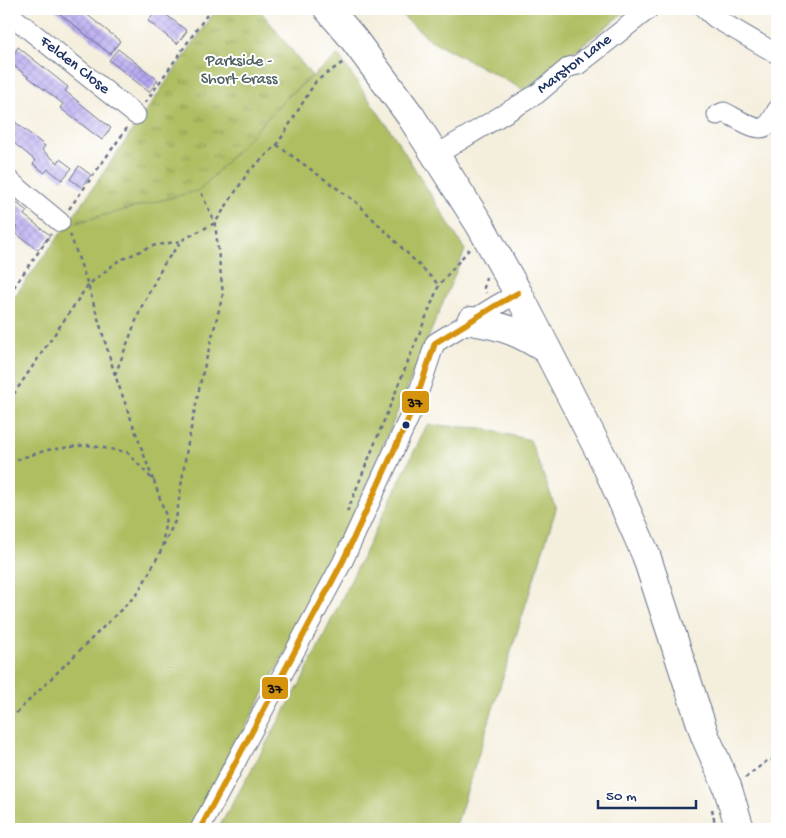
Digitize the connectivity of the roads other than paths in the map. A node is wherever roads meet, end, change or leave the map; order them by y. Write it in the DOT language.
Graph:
graph roads {
  1 [pos="328,9"];
  2 [pos="649,9"];
  3 [pos="705,9"];
  4 [pos="13,16"];
  5 [pos="777,54"];
  6 [pos="136,115"];
  7 [pos="717,115"];
  8 [pos="774,118"];
  9 [pos="436,155"];
  10 [pos="9,180"];
  11 [pos="65,227"];
  12 [pos="518,293"];
  13 [pos="471,321"];
  14 [pos="547,350"];
  15 [pos="706,736"];
  16 [pos="200,829"];
  17 [pos="724,829"];
  18 [pos="740,829"];
  1 -- 9 [label="highway"];
  2 -- 9 [label="street, Marston Lane"];
  3 -- 5 [label="street"];
  4 -- 6 [label="street, Felden Close"];
  7 -- 8 [label="street"];
  9 -- 12 [label="highway"];
  10 -- 11 [label="street"];
  12 -- 13 [label="street"];
  12 -- 14 [label="highway"];
  13 -- 14 [label="highway"];
  13 -- 16 [label="street"];
  14 -- 15 [label="highway"];
  15 -- 17 [label="highway"];
  15 -- 18 [label="highway"];
}
